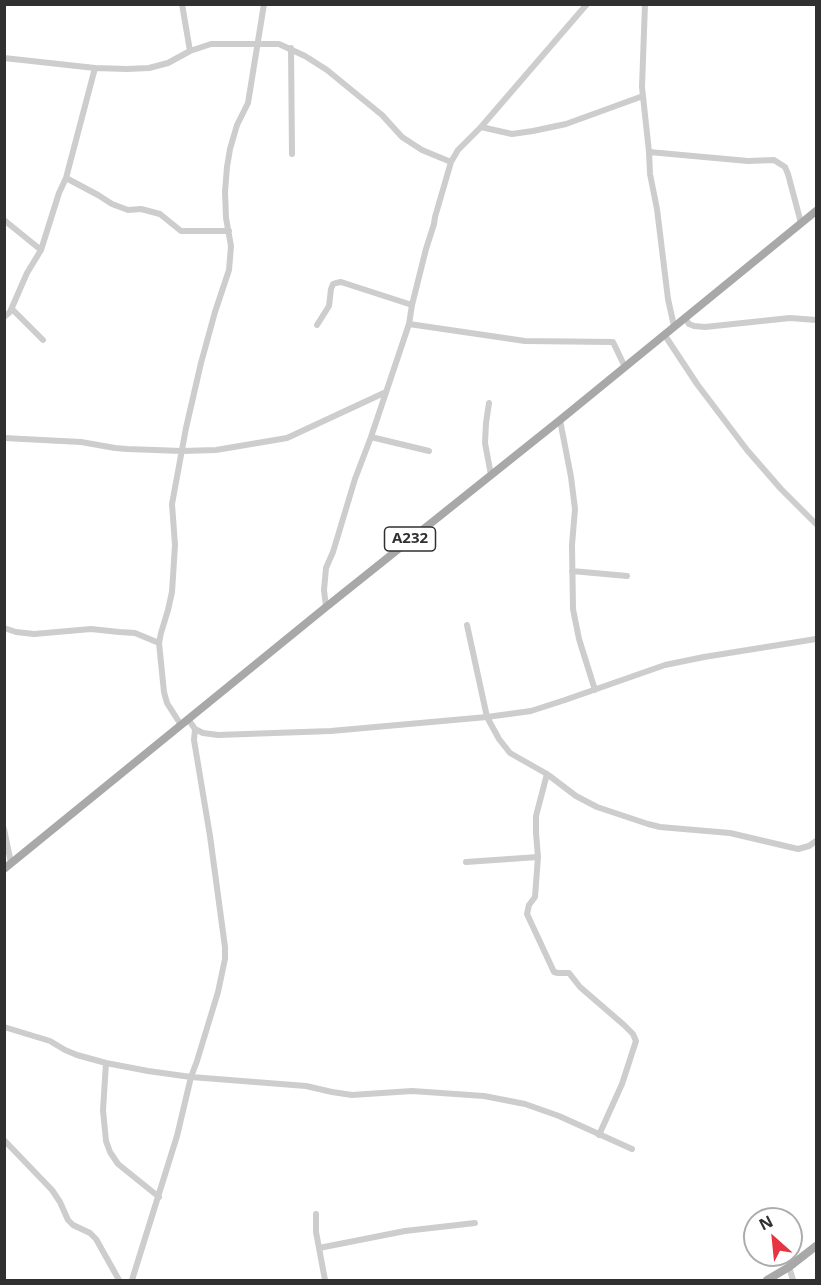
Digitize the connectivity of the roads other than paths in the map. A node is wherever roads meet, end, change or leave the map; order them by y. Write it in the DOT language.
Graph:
graph roads {
  1 [pos="182,4"];
  2 [pos="264,4"];
  3 [pos="587,4"];
  4 [pos="645,4"];
  5 [pos="258,43"];
  6 [pos="291,48"];
  7 [pos="190,51"];
  8 [pos="4,58"];
  9 [pos="95,68"];
  10 [pos="643,96"];
  11 [pos="481,127"];
  12 [pos="649,152"];
  13 [pos="292,154"];
  14 [pos="451,162"];
  15 [pos="66,178"];
  16 [pos="816,211"];
  17 [pos="4,220"];
  18 [pos="801,223"];
  19 [pos="229,231"];
  20 [pos="41,250"];
  21 [pos="412,304"];
  22 [pos="12,309"];
  23 [pos="4,317"];
  24 [pos="685,318"];
  25 [pos="816,320"];
  26 [pos="410,324"];
  27 [pos="317,325"];
  28 [pos="674,326"];
  29 [pos="664,334"];
  30 [pos="43,340"];
  31 [pos="625,367"];
  32 [pos="386,392"];
  33 [pos="489,403"];
  34 [pos="560,420"];
  35 [pos="372,436"];
  36 [pos="4,438"];
  37 [pos="182,452"];
  38 [pos="429,452"];
  39 [pos="491,475"];
  40 [pos="816,524"];
  41 [pos="572,571"];
  42 [pos="627,576"];
  43 [pos="326,607"];
  44 [pos="467,625"];
  45 [pos="4,628"];
  46 [pos="816,639"];
  47 [pos="159,643"];
  48 [pos="595,690"];
  49 [pos="487,717"];
  50 [pos="188,719"];
  51 [pos="181,725"];
  52 [pos="195,729"];
  53 [pos="547,774"];
  54 [pos="4,829"];
  55 [pos="816,841"];
  56 [pos="538,857"];
  57 [pos="466,862"];
  58 [pos="8,866"];
  59 [pos="4,1027"];
  60 [pos="105,1063"];
  61 [pos="191,1077"];
  62 [pos="599,1135"];
  63 [pos="4,1140"];
  64 [pos="632,1149"];
  65 [pos="159,1197"];
  66 [pos="316,1214"];
  67 [pos="475,1223"];
  68 [pos="816,1246"];
  69 [pos="319,1248"];
  70 [pos="803,1256"];
  71 [pos="789,1267"];
  72 [pos="119,1281"];
  73 [pos="132,1281"];
  74 [pos="325,1281"];
  75 [pos="766,1281"];
  76 [pos="793,1281"];
  1 -- 7 [label="street"];
  2 -- 5 [label="street"];
  3 -- 11 [label="street"];
  4 -- 10 [label="street"];
  5 -- 6 [label="street"];
  5 -- 7 [label="street"];
  5 -- 19 [label="street"];
  6 -- 13 [label="street"];
  6 -- 14 [label="street"];
  7 -- 9 [label="street"];
  8 -- 9 [label="street"];
  9 -- 15 [label="street"];
  10 -- 11 [label="street"];
  10 -- 12 [label="street"];
  11 -- 14 [label="street"];
  12 -- 18 [label="street"];
  12 -- 28 [label="street"];
  14 -- 21 [label="street"];
  15 -- 19 [label="street"];
  15 -- 20 [label="street"];
  16 -- 18 [label="main road, A232"];
  17 -- 20 [label="street"];
  18 -- 24 [label="main road, A232"];
  19 -- 37 [label="street"];
  20 -- 22 [label="street"];
  21 -- 26 [label="street"];
  21 -- 27 [label="street"];
  22 -- 23 [label="street"];
  22 -- 30 [label="street"];
  24 -- 25 [label="street"];
  24 -- 28 [label="main road, A232"];
  26 -- 31 [label="street"];
  26 -- 32 [label="street"];
  28 -- 29 [label="main road, A232"];
  29 -- 31 [label="main road, A232"];
  29 -- 40 [label="street"];
  31 -- 34 [label="main road, A232"];
  32 -- 35 [label="street"];
  32 -- 37 [label="street"];
  33 -- 39 [label="street"];
  34 -- 39 [label="main road, A232"];
  34 -- 41 [label="street"];
  35 -- 38 [label="street"];
  35 -- 43 [label="street"];
  36 -- 37 [label="street"];
  37 -- 47 [label="street"];
  39 -- 43 [label="main road, A232"];
  41 -- 42 [label="street"];
  41 -- 48 [label="street"];
  43 -- 50 [label="main road, A232"];
  44 -- 49 [label="street"];
  45 -- 47 [label="street"];
  46 -- 48 [label="street"];
  47 -- 51 [label="street"];
  48 -- 49 [label="street"];
  49 -- 52 [label="street"];
  49 -- 53 [label="street"];
  50 -- 51 [label="main road, A232"];
  50 -- 52 [label="street"];
  51 -- 58 [label="main road, A232"];
  52 -- 61 [label="street"];
  53 -- 55 [label="street"];
  53 -- 56 [label="street"];
  54 -- 58 [label="street"];
  56 -- 57 [label="street"];
  56 -- 62 [label="street"];
  59 -- 60 [label="street"];
  60 -- 61 [label="street"];
  60 -- 65 [label="street"];
  61 -- 62 [label="street"];
  61 -- 65 [label="street"];
  62 -- 64 [label="street"];
  63 -- 72 [label="street"];
  65 -- 73 [label="street"];
  66 -- 69 [label="street"];
  67 -- 69 [label="street"];
  68 -- 70 [label="main road"];
  69 -- 74 [label="street"];
  71 -- 75 [label="main road"];
  71 -- 76 [label="street"];
}
